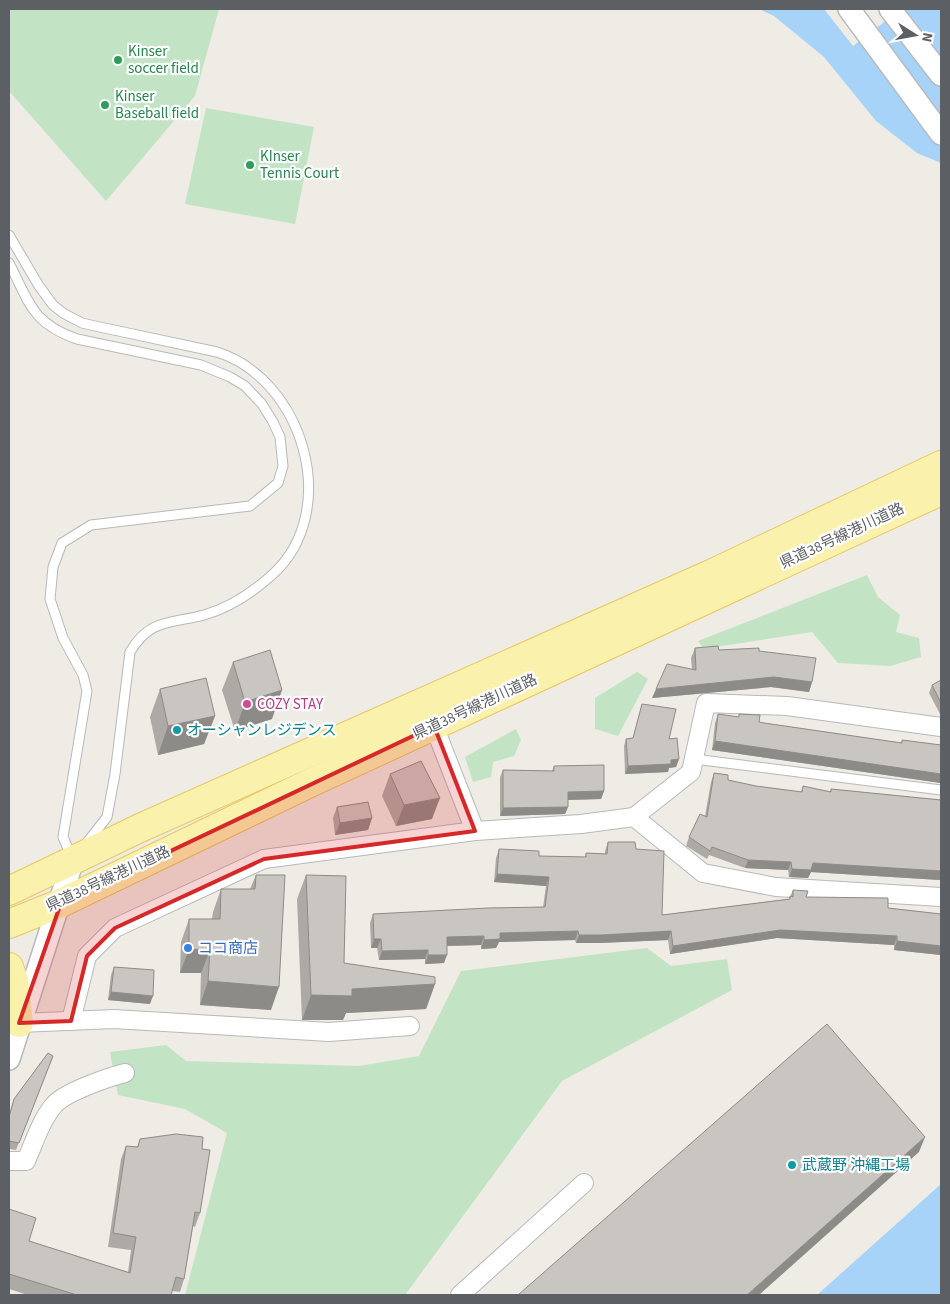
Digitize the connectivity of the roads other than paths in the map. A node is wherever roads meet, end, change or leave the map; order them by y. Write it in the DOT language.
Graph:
graph roads {
  1 [pos="849,9"];
  2 [pos="892,12"];
  3 [pos="941,75"];
  4 [pos="941,134"];
  5 [pos="9,234"];
  6 [pos="9,263"];
  7 [pos="941,466"];
  8 [pos="941,491"];
  9 [pos="434,726"];
  10 [pos="941,727"];
  11 [pos="694,759"];
  12 [pos="941,790"];
  13 [pos="634,817"];
  14 [pos="475,831"];
  15 [pos="73,860"];
  16 [pos="9,891"];
  17 [pos="941,897"];
  18 [pos="61,903"];
  19 [pos="9,924"];
  20 [pos="9,967"];
  21 [pos="71,1021"];
  22 [pos="19,1023"];
  23 [pos="410,1026"];
  24 [pos="9,1058"];
  25 [pos="125,1073"];
  26 [pos="9,1161"];
  27 [pos="584,1183"];
  28 [pos="460,1295"];
  1 -- 4 [label="street"];
  2 -- 3 [label="street"];
  5 -- 15 [label="lane"];
  6 -- 15 [label="lane"];
  7 -- 15 [label="main road, 県道38号線港川道路"];
  8 -- 9 [label="main road, 県道38号線港川道路"];
  9 -- 14 [label="street"];
  9 -- 18 [label="main road, 県道38号線港川道路"];
  10 -- 11 [label="street"];
  11 -- 12 [label="lane"];
  11 -- 13 [label="street"];
  13 -- 14 [label="street"];
  13 -- 17 [label="street"];
  14 -- 21 [label="street"];
  15 -- 16 [label="main road, 県道38号線港川道路"];
  15 -- 18 [label="street"];
  18 -- 19 [label="main road, 県道38号線港川道路"];
  18 -- 22 [label="street"];
  20 -- 22 [label="main road"];
  21 -- 22 [label="street"];
  21 -- 23 [label="street"];
  22 -- 24 [label="street"];
  25 -- 26 [label="street"];
  27 -- 28 [label="street"];
}
